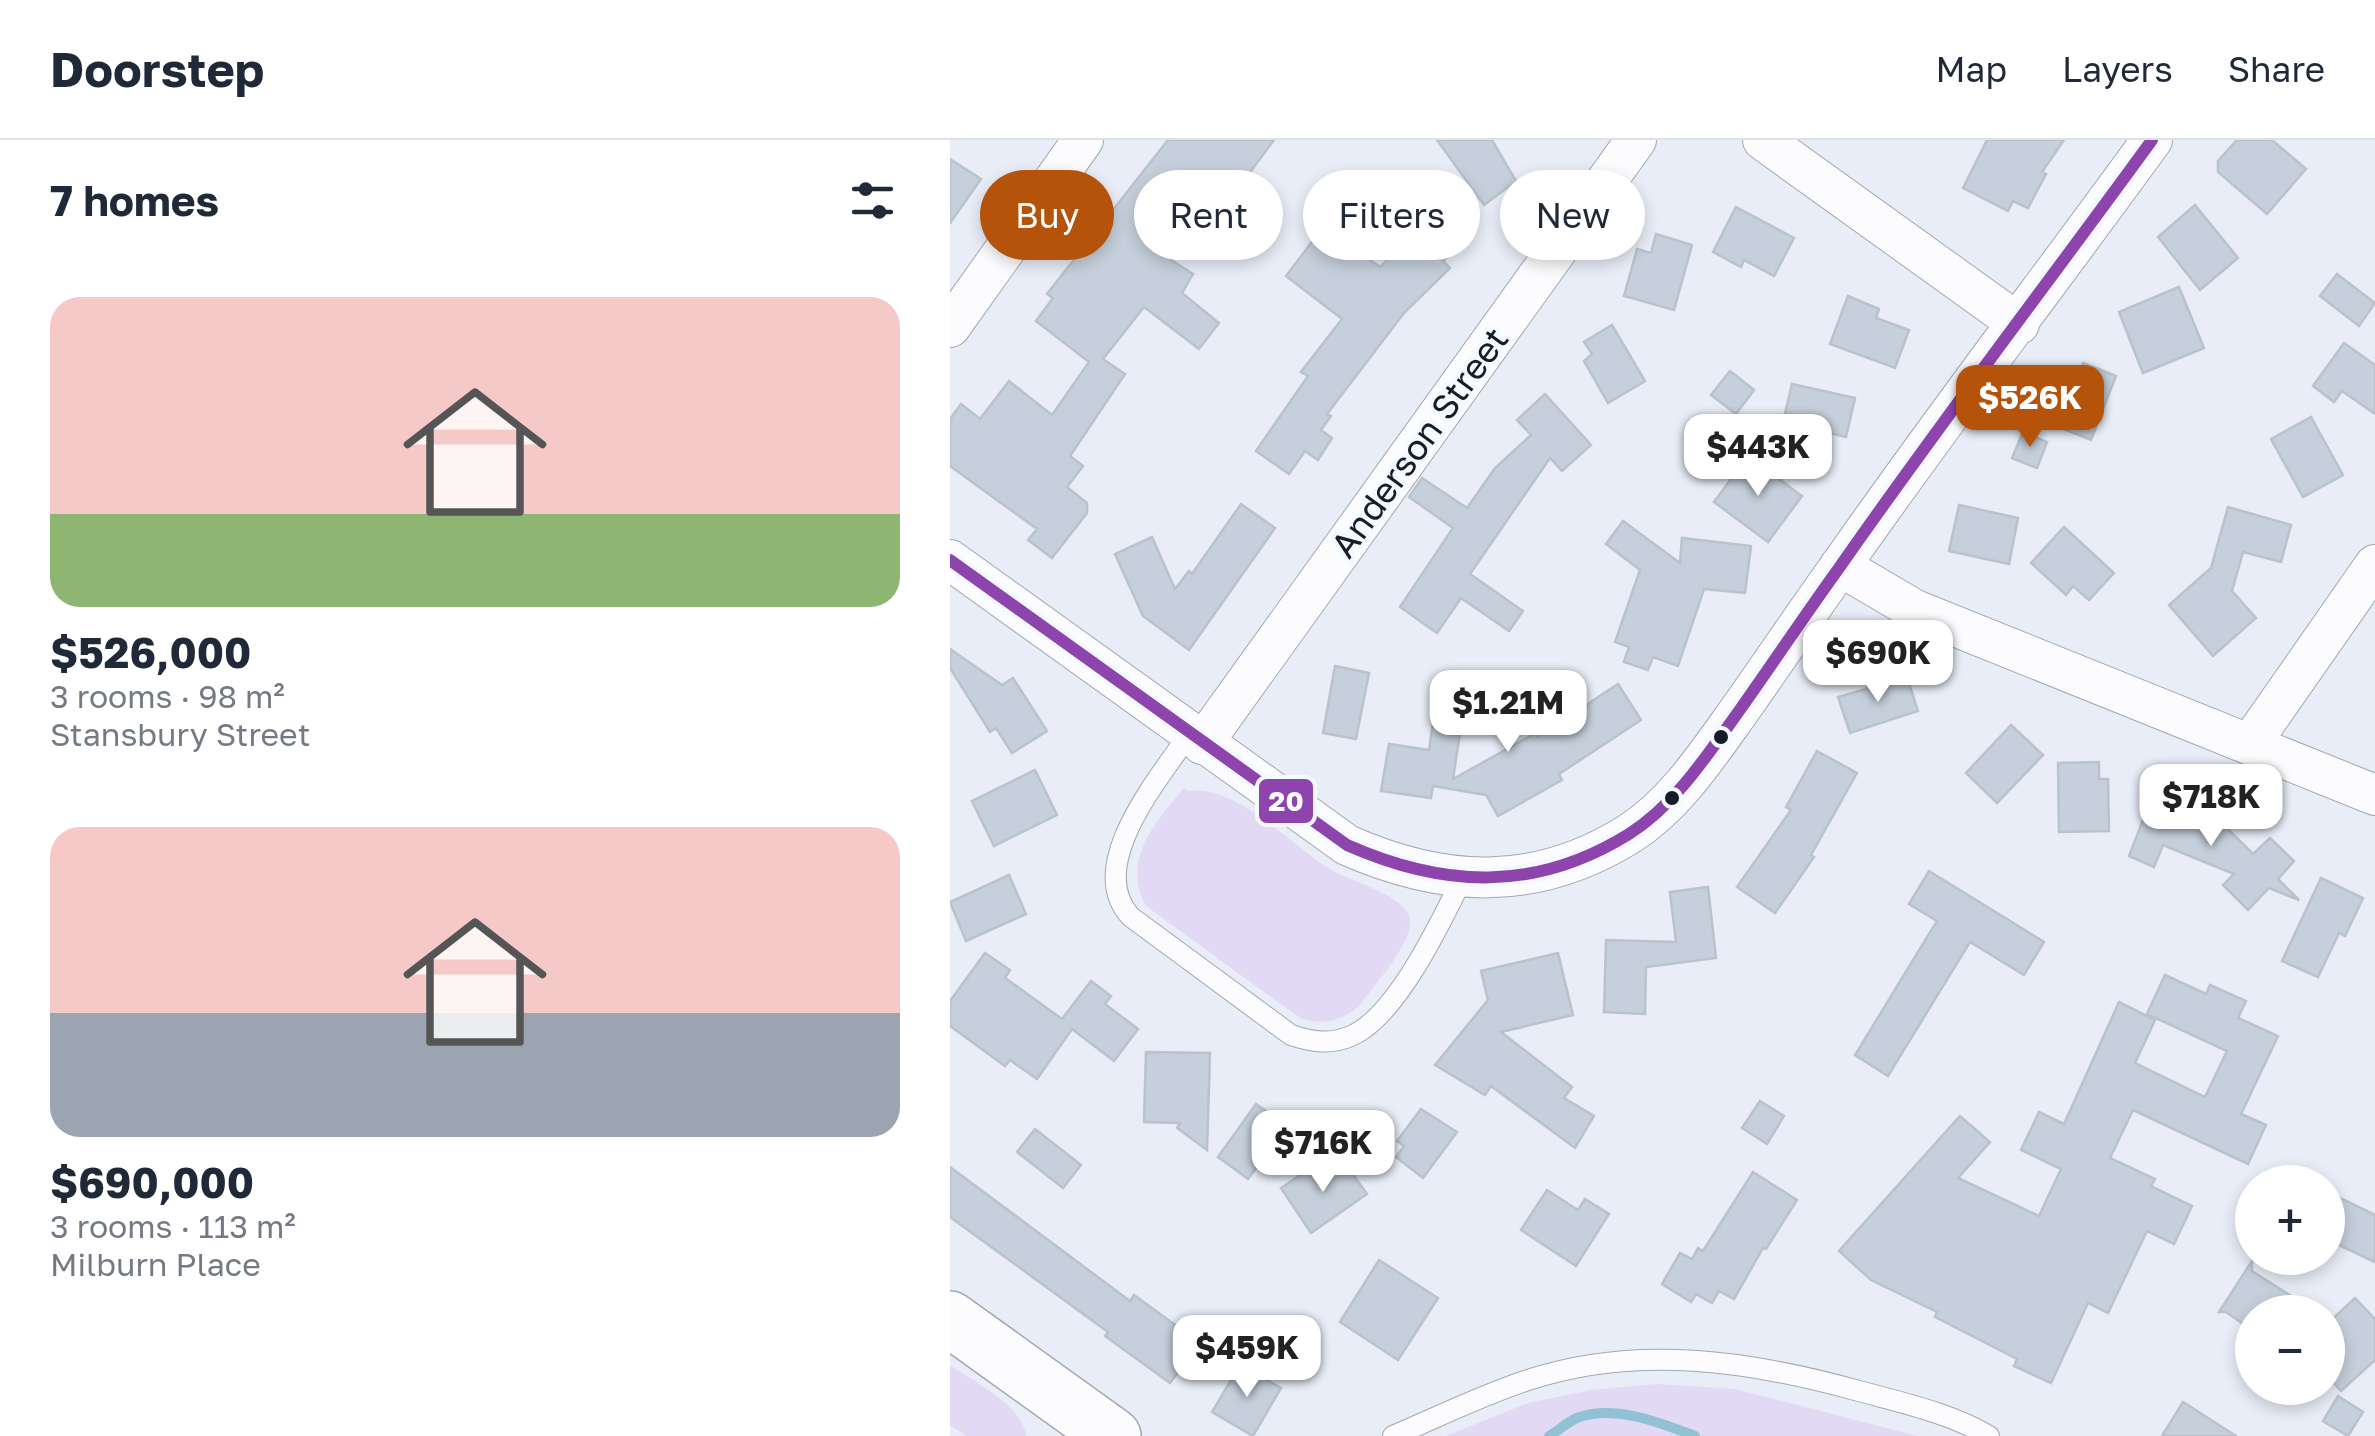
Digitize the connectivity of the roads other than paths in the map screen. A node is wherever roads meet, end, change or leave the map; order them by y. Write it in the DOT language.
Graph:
graph roads {
  1 [pos="1636,140"];
  2 [pos="1763,140"];
  3 [pos="2152,140"];
  4 [pos="1080,141"];
  5 [pos="2019,324"];
  6 [pos="950,326"];
  7 [pos="950,560"];
  8 [pos="2375,565"];
  9 [pos="1840,566"];
  10 [pos="1196,739"];
  11 [pos="2250,744"];
  12 [pos="2375,795"];
  13 [pos="1462,879"];
  14 [pos="950,1319"];
  15 [pos="1092,1430"];
  16 [pos="1393,1436"];
  17 [pos="1989,1436"];
  1 -- 10 [label="street, Anderson Street"];
  2 -- 5 [label="street"];
  3 -- 5 [label="street"];
  4 -- 6 [label="street"];
  5 -- 9 [label="street"];
  7 -- 10 [label="street"];
  8 -- 11 [label="street"];
  9 -- 11 [label="street"];
  9 -- 13 [label="street"];
  10 -- 13 [label="street"];
  10 -- 13 [label="lane"];
  11 -- 12 [label="street"];
  14 -- 15 [label="street"];
  16 -- 17 [label="lane"];
}
